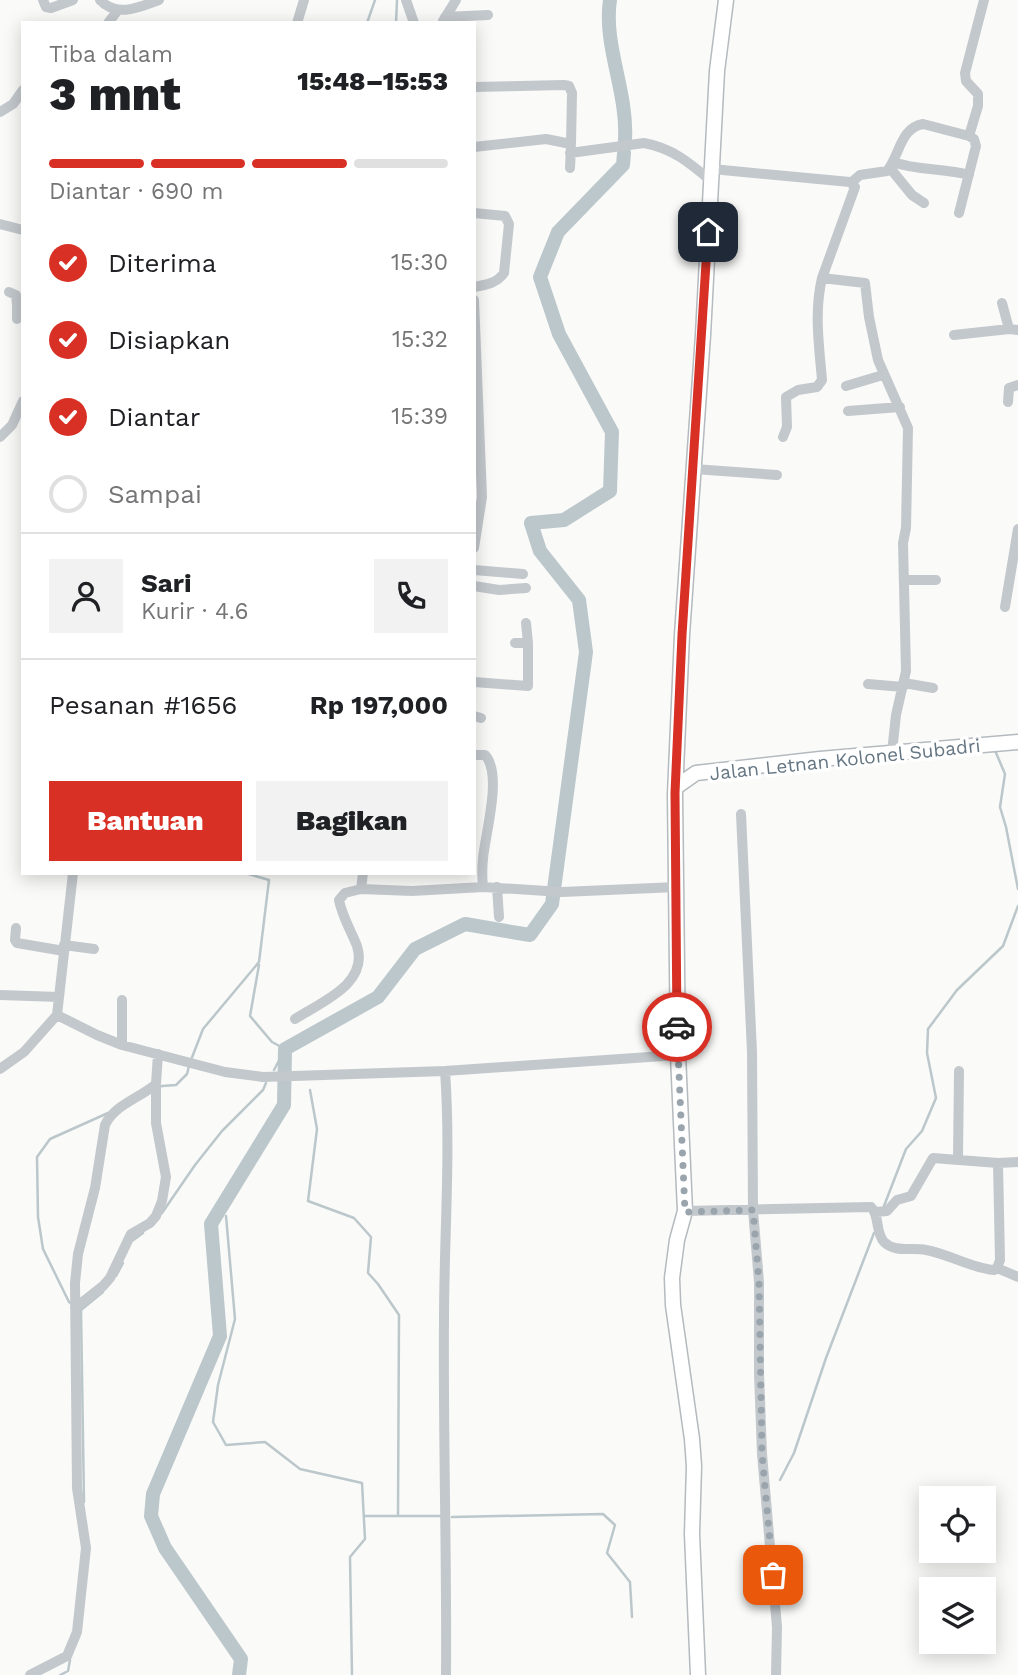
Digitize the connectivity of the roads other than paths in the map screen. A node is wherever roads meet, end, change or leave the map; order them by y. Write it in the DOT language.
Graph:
graph roads {
  1 [pos="44,0"];
  2 [pos="73,0"];
  3 [pos="100,0"];
  4 [pos="304,0"];
  5 [pos="406,0"];
  6 [pos="456,0"];
  7 [pos="726,0"];
  8 [pos="984,0"];
  9 [pos="154,1"];
  10 [pos="118,10"];
  11 [pos="488,15"];
  12 [pos="443,20"];
  13 [pos="110,21"];
  14 [pos="298,21"];
  15 [pos="413,21"];
  16 [pos="476,87"];
  17 [pos="21,93"];
  18 [pos="0,112"];
  19 [pos="969,136"];
  20 [pos="476,147"];
  21 [pos="570,149"];
  22 [pos="891,165"];
  23 [pos="570,168"];
  24 [pos="712,175"];
  25 [pos="969,175"];
  26 [pos="852,182"];
  27 [pos="924,203"];
  28 [pos="476,213"];
  29 [pos="960,213"];
  30 [pos="0,224"];
  31 [pos="21,229"];
  32 [pos="822,278"];
  33 [pos="476,287"];
  34 [pos="9,292"];
  35 [pos="1002,303"];
  36 [pos="20,305"];
  37 [pos="17,319"];
  38 [pos="965,328"];
  39 [pos="1011,328"];
  40 [pos="954,335"];
  41 [pos="476,375"];
  42 [pos="883,375"];
  43 [pos="1018,385"];
  44 [pos="846,386"];
  45 [pos="1008,402"];
  46 [pos="21,405"];
  47 [pos="900,407"];
  48 [pos="848,411"];
  49 [pos="477,412"];
  50 [pos="0,437"];
  51 [pos="783,437"];
  52 [pos="694,469"];
  53 [pos="777,475"];
  54 [pos="1018,529"];
  55 [pos="476,535"];
  56 [pos="476,570"];
  57 [pos="523,574"];
  58 [pos="904,580"];
  59 [pos="936,580"];
  60 [pos="476,586"];
  61 [pos="526,588"];
  62 [pos="1013,592"];
  63 [pos="1004,607"];
  64 [pos="526,623"];
  65 [pos="515,643"];
  66 [pos="528,643"];
  67 [pos="476,682"];
  68 [pos="867,684"];
  69 [pos="903,685"];
  70 [pos="933,688"];
  71 [pos="1018,742"];
  72 [pos="892,752"];
  73 [pos="476,755"];
  74 [pos="677,769"];
  75 [pos="695,773"];
  76 [pos="676,787"];
  77 [pos="741,814"];
  78 [pos="73,875"];
  79 [pos="363,875"];
  80 [pos="483,887"];
  81 [pos="497,887"];
  82 [pos="677,887"];
  83 [pos="361,889"];
  84 [pos="499,917"];
  85 [pos="16,928"];
  86 [pos="64,948"];
  87 [pos="94,949"];
  88 [pos="0,995"];
  89 [pos="59,997"];
  90 [pos="122,1000"];
  91 [pos="57,1015"];
  92 [pos="295,1019"];
  93 [pos="122,1045"];
  94 [pos="158,1054"];
  95 [pos="678,1055"];
  96 [pos="0,1069"];
  97 [pos="445,1071"];
  98 [pos="959,1071"];
  99 [pos="156,1084"];
  100 [pos="958,1158"];
  101 [pos="1018,1162"];
  102 [pos="998,1163"];
  103 [pos="753,1210"];
  104 [pos="685,1212"];
  105 [pos="876,1212"];
  106 [pos="997,1268"];
  107 [pos="1018,1277"];
  108 [pos="75,1308"];
  109 [pos="30,1675"];
  110 [pos="446,1675"];
  111 [pos="698,1675"];
  112 [pos="776,1675"];
  1 -- 2 [label="street"];
  3 -- 10 [label="street"];
  4 -- 14 [label="street"];
  5 -- 15 [label="street"];
  6 -- 12 [label="street"];
  7 -- 24 [label="main road"];
  8 -- 19 [label="street"];
  9 -- 10 [label="street"];
  10 -- 13 [label="street"];
  11 -- 12 [label="street"];
  16 -- 21 [label="street"];
  17 -- 18 [label="street"];
  19 -- 22 [label="street"];
  19 -- 25 [label="street"];
  20 -- 21 [label="street"];
  21 -- 23 [label="street"];
  21 -- 24 [label="street"];
  22 -- 25 [label="street"];
  22 -- 26 [label="street"];
  22 -- 27 [label="street"];
  24 -- 26 [label="street"];
  24 -- 52 [label="main road"];
  25 -- 29 [label="street"];
  26 -- 32 [label="street"];
  28 -- 33 [label="street"];
  30 -- 31 [label="street"];
  32 -- 42 [label="street"];
  32 -- 51 [label="street"];
  34 -- 36 [label="street"];
  35 -- 39 [label="street"];
  36 -- 37 [label="street"];
  38 -- 39 [label="street"];
  39 -- 40 [label="street"];
  41 -- 49 [label="street"];
  42 -- 44 [label="street"];
  42 -- 47 [label="street"];
  43 -- 45 [label="street"];
  46 -- 50 [label="street"];
  47 -- 48 [label="street"];
  47 -- 58 [label="street"];
  49 -- 55 [label="street"];
  52 -- 53 [label="street"];
  52 -- 74 [label="main road"];
  54 -- 62 [label="street"];
  56 -- 57 [label="street"];
  58 -- 59 [label="street"];
  58 -- 69 [label="street"];
  60 -- 61 [label="street"];
  62 -- 63 [label="street"];
  64 -- 66 [label="street"];
  65 -- 66 [label="street"];
  66 -- 67 [label="street"];
  68 -- 69 [label="street"];
  69 -- 70 [label="street"];
  69 -- 72 [label="street"];
  71 -- 72 [label="main road, Jalan Letnan Kolonel Subadri"];
  72 -- 75 [label="main road, Jalan Letnan Kolonel Subadri"];
  73 -- 80 [label="street"];
  74 -- 75 [label="main road"];
  74 -- 76 [label="main road"];
  75 -- 76 [label="main road, Jalan Letnan Kolonel Subadri"];
  76 -- 82 [label="main road"];
  77 -- 103 [label="street"];
  78 -- 86 [label="street"];
  79 -- 83 [label="street"];
  80 -- 81 [label="street"];
  80 -- 83 [label="street"];
  81 -- 82 [label="street"];
  81 -- 84 [label="street"];
  82 -- 95 [label="main road"];
  83 -- 92 [label="street"];
  85 -- 86 [label="street"];
  86 -- 87 [label="street"];
  86 -- 89 [label="street"];
  88 -- 89 [label="street"];
  89 -- 91 [label="street"];
  90 -- 93 [label="street"];
  91 -- 93 [label="street"];
  91 -- 96 [label="street"];
  93 -- 94 [label="street"];
  94 -- 97 [label="street"];
  94 -- 99 [label="street"];
  95 -- 97 [label="street"];
  95 -- 104 [label="main road"];
  97 -- 110 [label="street"];
  98 -- 100 [label="street"];
  99 -- 108 [label="street"];
  99 -- 108 [label="street"];
  100 -- 102 [label="street"];
  100 -- 105 [label="street"];
  101 -- 102 [label="street"];
  102 -- 106 [label="street"];
  103 -- 104 [label="street"];
  103 -- 105 [label="street"];
  103 -- 112 [label="street"];
  104 -- 111 [label="main road"];
  105 -- 106 [label="street"];
  106 -- 107 [label="street"];
  108 -- 109 [label="street"];
}
